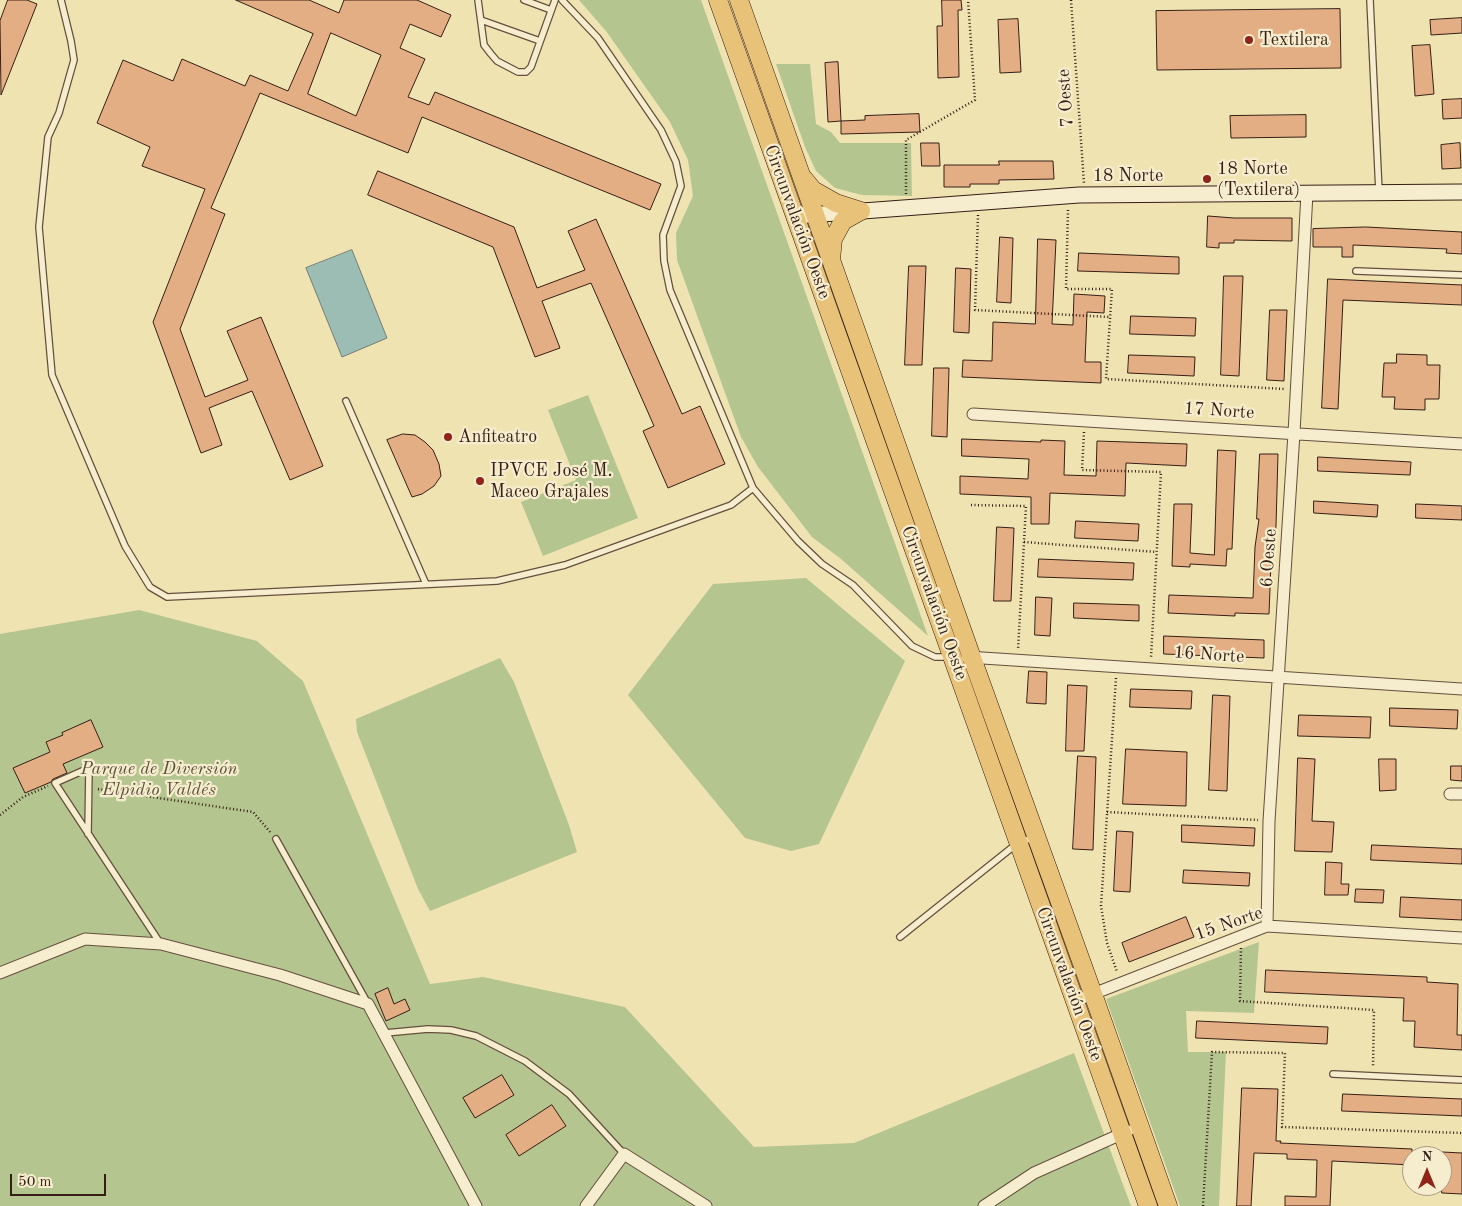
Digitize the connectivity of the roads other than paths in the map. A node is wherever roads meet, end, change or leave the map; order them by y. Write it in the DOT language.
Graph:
graph roads {
  1 [pos="60,0"];
  2 [pos="478,0"];
  3 [pos="524,0"];
  4 [pos="554,0"];
  5 [pos="562,0"];
  6 [pos="718,0"];
  7 [pos="740,0"];
  8 [pos="1370,0"];
  9 [pos="551,10"];
  10 [pos="481,20"];
  11 [pos="540,41"];
  12 [pos="800,174"];
  13 [pos="1379,192"];
  14 [pos="1462,192"];
  15 [pos="1307,193"];
  16 [pos="861,211"];
  17 [pos="814,214"];
  18 [pos="795,216"];
  19 [pos="831,260"];
  20 [pos="1356,271"];
  21 [pos="1462,276"];
  22 [pos="346,401"];
  23 [pos="973,414"];
  24 [pos="1294,433"];
  25 [pos="1462,444"];
  26 [pos="753,488"];
  27 [pos="426,584"];
  28 [pos="953,657"];
  29 [pos="972,658"];
  30 [pos="1279,677"];
  31 [pos="1462,689"];
  32 [pos="88,834"];
  33 [pos="1036,837"];
  34 [pos="276,839"];
  35 [pos="1019,842"];
  36 [pos="1267,926"];
  37 [pos="900,937"];
  38 [pos="1462,938"];
  39 [pos="161,944"];
  40 [pos="0,972"];
  41 [pos="1093,994"];
  42 [pos="1075,1001"];
  43 [pos="368,1004"];
  44 [pos="384,1034"];
  45 [pos="1333,1074"];
  46 [pos="1462,1080"];
  47 [pos="1139,1126"];
  48 [pos="1123,1134"];
  49 [pos="624,1154"];
  50 [pos="476,1206"];
  51 [pos="586,1206"];
  52 [pos="706,1206"];
  53 [pos="984,1206"];
  54 [pos="1148,1206"];
  55 [pos="1168,1206"];
  1 -- 27 [label="lane"];
  2 -- 10 [label="lane"];
  3 -- 9 [label="lane"];
  4 -- 9 [label="lane"];
  5 -- 26 [label="lane"];
  6 -- 18 [label="main road, Circunvalación Oeste"];
  7 -- 12 [label="main road, Circunvalación Oeste"];
  8 -- 13 [label="lane"];
  9 -- 11 [label="lane"];
  10 -- 11 [label="lane"];
  10 -- 11 [label="lane"];
  12 -- 16 [label="main road"];
  12 -- 17 [label="main road, Circunvalación Oeste"];
  13 -- 14 [label="main road, 18 Norte"];
  13 -- 15 [label="main road, 18 Norte"];
  15 -- 16 [label="main road, 18 Norte"];
  15 -- 24 [label="street, 6 Oeste"];
  16 -- 17 [label="main road, 18 Norte"];
  16 -- 19 [label="main road"];
  17 -- 18 [label="main road, 18 Norte"];
  17 -- 19 [label="main road, Circunvalación Oeste"];
  18 -- 28 [label="main road, Circunvalación Oeste"];
  19 -- 29 [label="main road, Circunvalación Oeste"];
  20 -- 21 [label="lane"];
  22 -- 27 [label="lane"];
  23 -- 24 [label="street, 17 Norte"];
  24 -- 25 [label="street, 17 Norte"];
  24 -- 30 [label="street, 6 Oeste"];
  26 -- 27 [label="lane"];
  26 -- 28 [label="lane"];
  28 -- 29 [label="street, 16 Norte"];
  28 -- 35 [label="main road, Circunvalación Oeste"];
  29 -- 30 [label="street, 16 Norte"];
  29 -- 33 [label="main road, Circunvalación Oeste"];
  30 -- 31 [label="street, 16 Norte"];
  30 -- 36 [label="street, 6 Oeste"];
  32 -- 32 [label="lane"];
  32 -- 39 [label="lane"];
  33 -- 35 [label="lane"];
  33 -- 41 [label="main road, Circunvalación Oeste"];
  34 -- 43 [label="lane"];
  35 -- 37 [label="lane"];
  35 -- 42 [label="main road, Circunvalación Oeste"];
  36 -- 38 [label="street, 15 Norte"];
  36 -- 41 [label="street, 15 Norte"];
  39 -- 40 [label="street"];
  39 -- 43 [label="street"];
  41 -- 42 [label="street, 15 Norte"];
  41 -- 47 [label="main road, Circunvalación Oeste"];
  42 -- 48 [label="main road, Circunvalación Oeste"];
  43 -- 44 [label="street"];
  44 -- 49 [label="lane"];
  44 -- 50 [label="street"];
  45 -- 46 [label="lane"];
  47 -- 48 [label="street"];
  47 -- 55 [label="main road, Circunvalación Oeste"];
  48 -- 53 [label="street"];
  48 -- 54 [label="main road, Circunvalación Oeste"];
  49 -- 51 [label="street"];
  49 -- 52 [label="street"];
}
